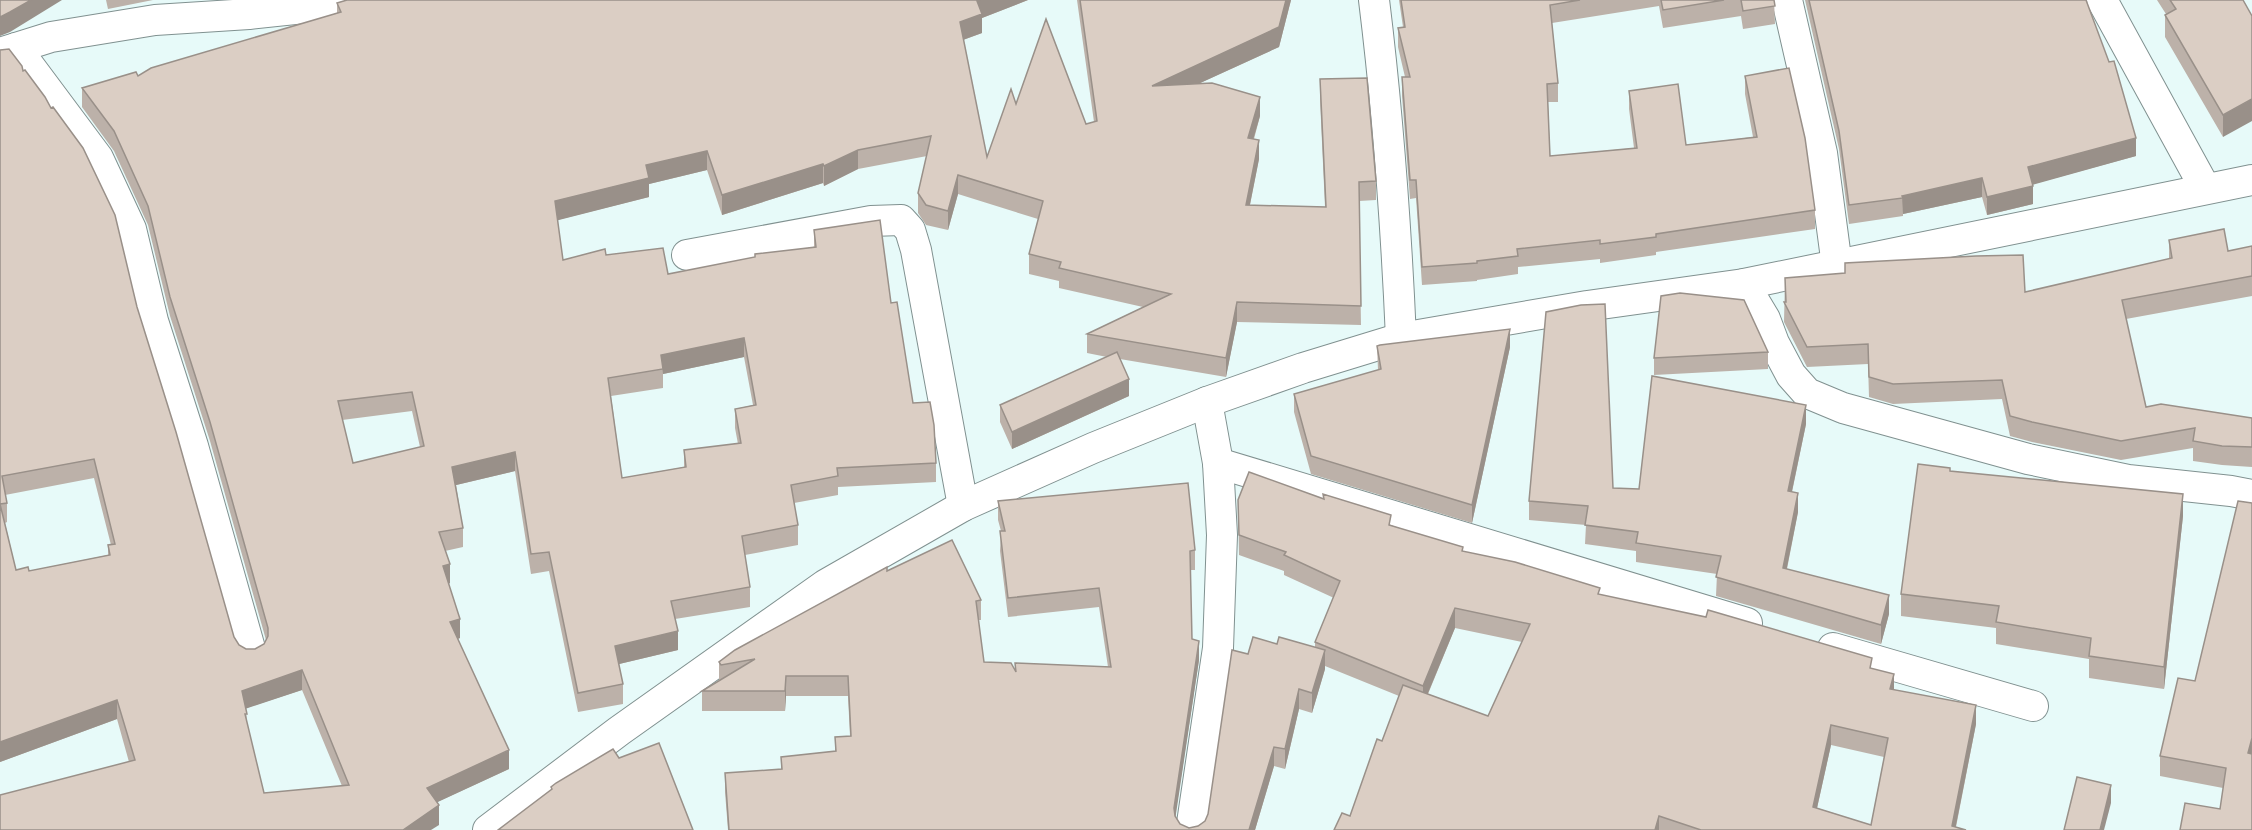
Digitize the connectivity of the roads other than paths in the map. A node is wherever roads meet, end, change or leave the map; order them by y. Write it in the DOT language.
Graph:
graph roads {
  1 [pos="353,0"];
  2 [pos="1374,0"];
  3 [pos="1787,0"];
  4 [pos="2102,0"];
  5 [pos="8,50"];
  6 [pos="2252,180"];
  7 [pos="2205,189"];
  8 [pos="687,255"];
  9 [pos="1837,266"];
  10 [pos="1744,284"];
  11 [pos="1401,338"];
  12 [pos="1207,402"];
  13 [pos="1218,464"];
  14 [pos="2252,495"];
  15 [pos="963,506"];
  16 [pos="1770,629"];
  17 [pos="1804,639"];
  18 [pos="251,652"];
  19 [pos="2033,706"];
  20 [pos="488,830"];
  21 [pos="1191,830"];
  1 -- 5 [label="street"];
  2 -- 11 [label="street"];
  3 -- 9 [label="street"];
  4 -- 7 [label="street"];
  5 -- 18 [label="street"];
  6 -- 7 [label="street"];
  7 -- 9 [label="street"];
  8 -- 15 [label="street"];
  9 -- 10 [label="street"];
  10 -- 11 [label="street"];
  10 -- 14 [label="street"];
  11 -- 12 [label="street"];
  12 -- 13 [label="street"];
  12 -- 15 [label="street"];
  13 -- 16 [label="street"];
  13 -- 21 [label="street"];
  15 -- 20 [label="street"];
  17 -- 19 [label="street"];
}
